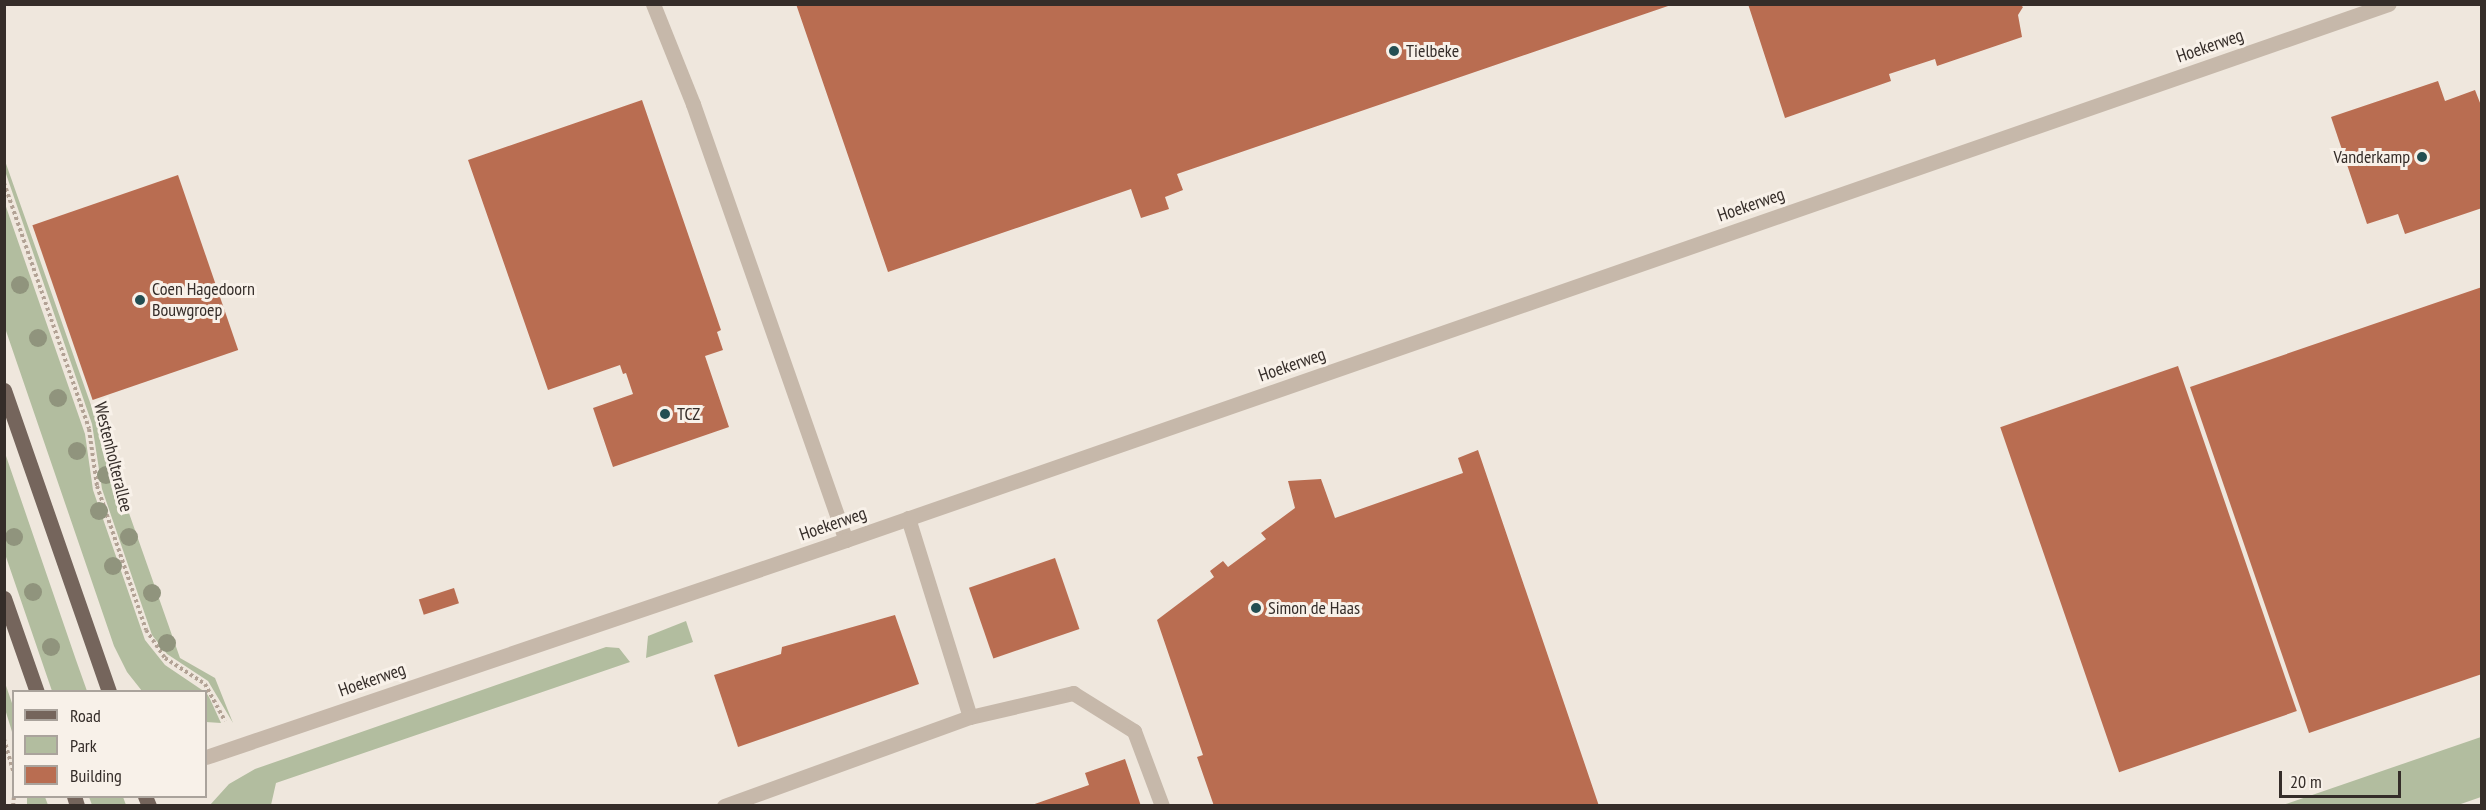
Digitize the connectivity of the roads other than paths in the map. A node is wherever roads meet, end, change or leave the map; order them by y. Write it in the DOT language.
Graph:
graph roads {
  1 [pos="653,4"];
  2 [pos="2389,4"];
  3 [pos="4,390"];
  4 [pos="908,518"];
  5 [pos="846,540"];
  6 [pos="4,598"];
  7 [pos="36,690"];
  8 [pos="108,690"];
  9 [pos="970,717"];
  10 [pos="207,757"];
  11 [pos="723,806"];
  12 [pos="1162,806"];
  1 -- 5 [label="street"];
  2 -- 4 [label="street, Hoekerweg"];
  3 -- 8 [label="main road"];
  4 -- 5 [label="street, Hoekerweg"];
  4 -- 9 [label="street"];
  5 -- 10 [label="street, Hoekerweg"];
  6 -- 7 [label="main road"];
  9 -- 11 [label="street"];
  9 -- 12 [label="street"];
}
